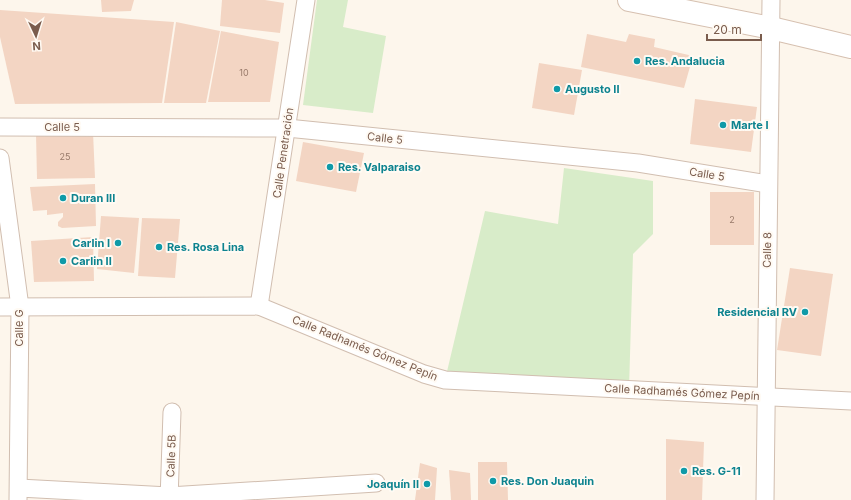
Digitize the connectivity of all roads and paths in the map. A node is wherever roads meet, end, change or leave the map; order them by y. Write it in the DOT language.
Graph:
graph roads {
  1 [pos="306,0"];
  2 [pos="629,0"];
  3 [pos="771,0"];
  4 [pos="771,28"];
  5 [pos="851,47"];
  6 [pos="0,127"];
  7 [pos="287,128"];
  8 [pos="0,158"];
  9 [pos="768,184"];
  10 [pos="259,306"];
  11 [pos="0,307"];
  12 [pos="20,307"];
  13 [pos="766,397"];
  14 [pos="851,401"];
  15 [pos="172,412"];
  16 [pos="376,484"];
  17 [pos="18,494"];
  18 [pos="169,498"];
  19 [pos="765,500"];
  1 -- 7 [label="street, Calle Penetración"];
  2 -- 4 [label="main road"];
  3 -- 4 [label="street, Calle 8"];
  4 -- 5 [label="main road"];
  4 -- 9 [label="street, Calle 8"];
  6 -- 7 [label="street, Calle 5"];
  7 -- 9 [label="street, Calle 5"];
  7 -- 10 [label="street, Calle Penetración"];
  8 -- 12 [label="street, Calle G"];
  9 -- 13 [label="street, Calle 8"];
  10 -- 12 [label="street, Calle Radhamés Gómez Pepín"];
  10 -- 13 [label="street, Calle Radhamés Gómez Pepín"];
  11 -- 12 [label="street, Calle Radhamés Gómez Pepín"];
  12 -- 17 [label="street, Calle G"];
  13 -- 14 [label="street, Calle Radhamés Gómez Pepín"];
  13 -- 19 [label="street, Calle 8"];
  15 -- 18 [label="street, Calle 5B"];
  16 -- 18 [label="street"];
  17 -- 18 [label="street"];
}
